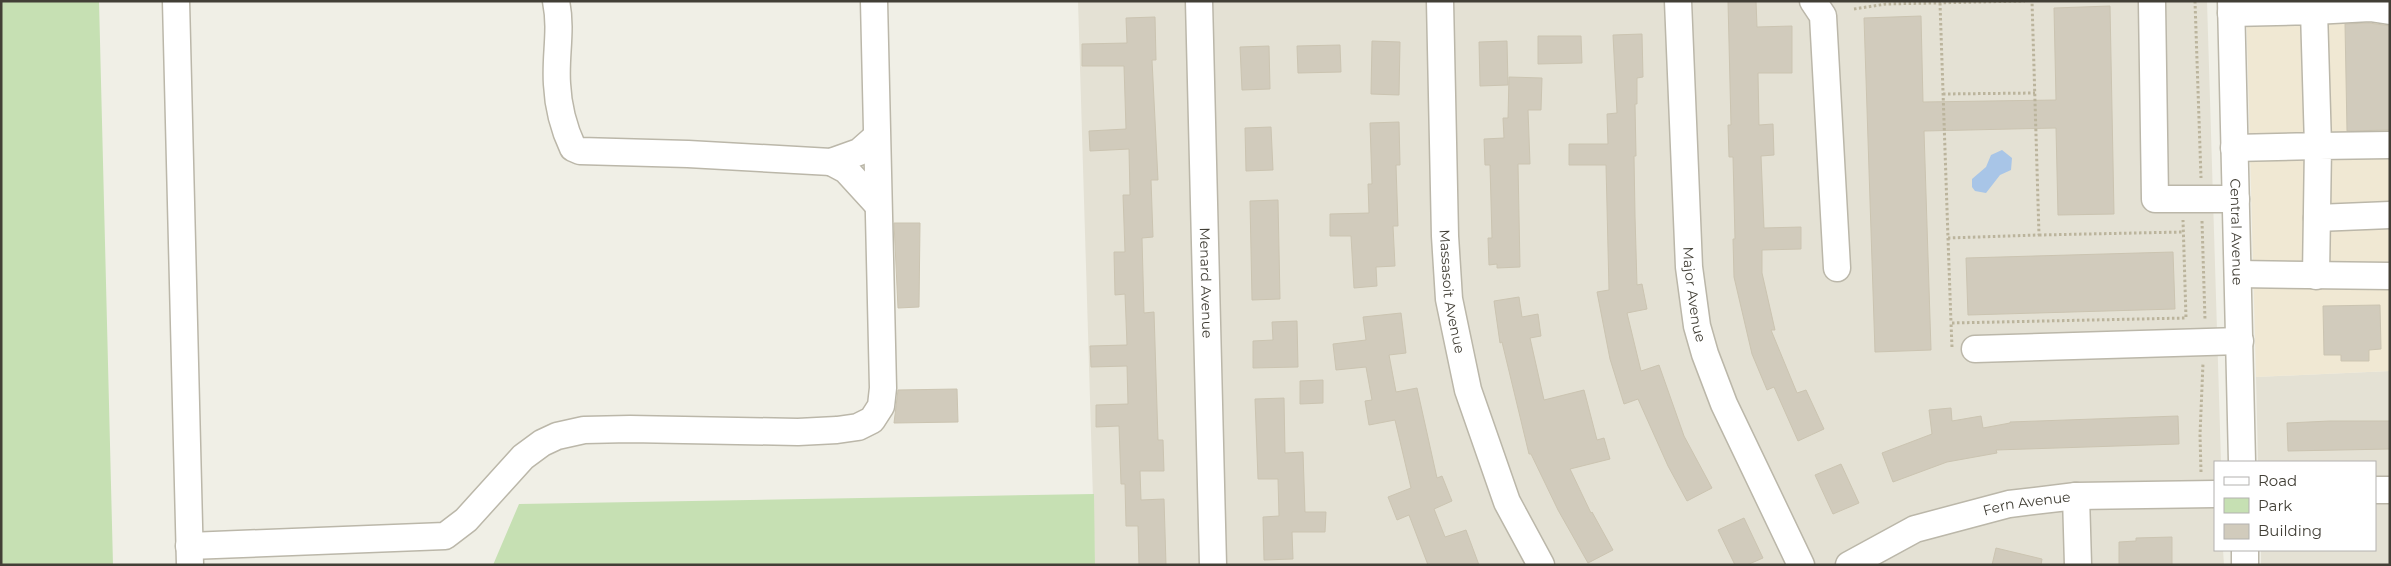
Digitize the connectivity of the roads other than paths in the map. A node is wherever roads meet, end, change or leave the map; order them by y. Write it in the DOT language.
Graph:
graph roads {
  1 [pos="176,1"];
  2 [pos="556,1"];
  3 [pos="874,1"];
  4 [pos="1199,1"];
  5 [pos="1440,1"];
  6 [pos="1678,1"];
  7 [pos="1812,1"];
  8 [pos="2152,3"];
  9 [pos="2231,7"];
  10 [pos="2314,11"];
  11 [pos="2390,11"];
  12 [pos="876,137"];
  13 [pos="2390,145"];
  14 [pos="2318,146"];
  15 [pos="2234,148"];
  16 [pos="831,162"];
  17 [pos="2236,199"];
  18 [pos="878,205"];
  19 [pos="2390,215"];
  20 [pos="2317,218"];
  21 [pos="1837,268"];
  22 [pos="2238,274"];
  23 [pos="2316,276"];
  24 [pos="2390,276"];
  25 [pos="2240,341"];
  26 [pos="1963,350"];
  27 [pos="2242,461"];
  28 [pos="2208,486"];
  29 [pos="2376,490"];
  30 [pos="2390,490"];
  31 [pos="2076,496"];
  32 [pos="2245,551"];
  33 [pos="190,555"];
  34 [pos="1213,565"];
  35 [pos="1542,565"];
  36 [pos="1801,565"];
  37 [pos="1849,565"];
  38 [pos="2078,565"];
  39 [pos="2245,565"];
  1 -- 33 [label="street"];
  2 -- 16 [label="street"];
  3 -- 12 [label="street"];
  4 -- 34 [label="street, Menard Avenue"];
  5 -- 35 [label="street, Massasoit Avenue"];
  6 -- 36 [label="street, Major Avenue"];
  7 -- 21 [label="street"];
  8 -- 17 [label="street"];
  9 -- 10 [label="street"];
  9 -- 15 [label="street, Central Avenue"];
  10 -- 11 [label="street"];
  10 -- 14 [label="street"];
  12 -- 16 [label="street"];
  12 -- 18 [label="street"];
  13 -- 14 [label="street"];
  14 -- 15 [label="street"];
  14 -- 20 [label="street"];
  15 -- 17 [label="street, Central Avenue"];
  16 -- 18 [label="street"];
  17 -- 22 [label="street, Central Avenue"];
  18 -- 33 [label="street"];
  19 -- 20 [label="street"];
  20 -- 23 [label="street"];
  22 -- 23 [label="street"];
  22 -- 25 [label="street, Central Avenue"];
  23 -- 24 [label="street"];
  25 -- 26 [label="street"];
  25 -- 27 [label="street, Central Avenue"];
  28 -- 31 [label="street, Fern Avenue"];
  29 -- 30 [label="street"];
  31 -- 37 [label="street, Fern Avenue"];
  31 -- 38 [label="street"];
  32 -- 39 [label="street"];
}
